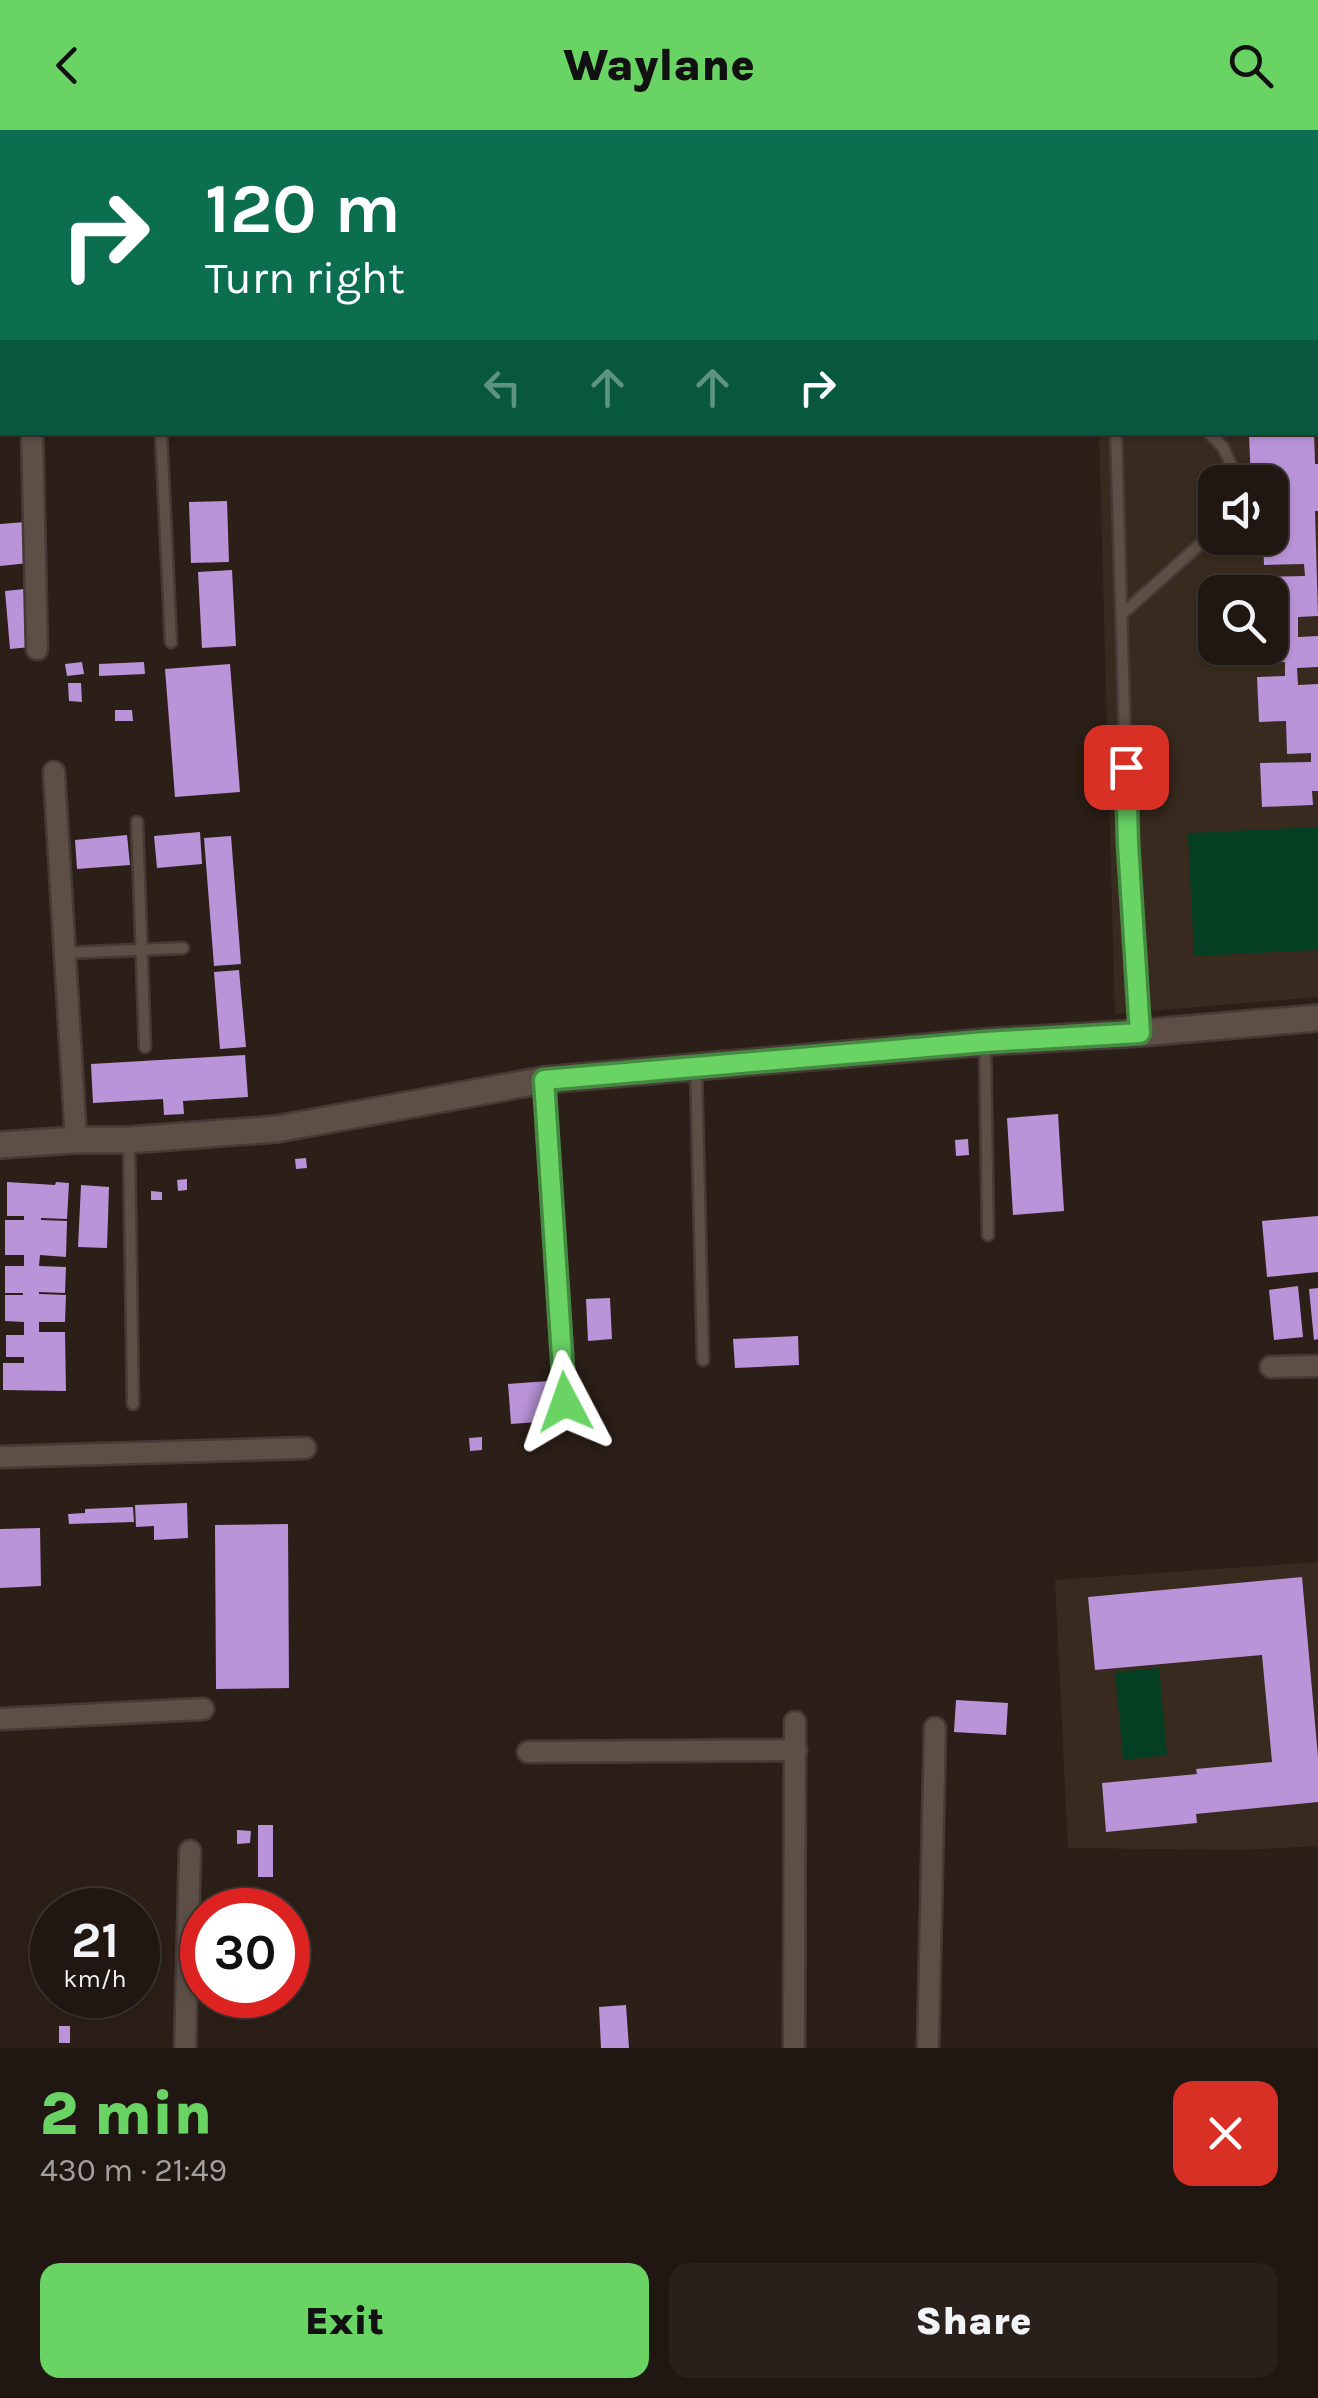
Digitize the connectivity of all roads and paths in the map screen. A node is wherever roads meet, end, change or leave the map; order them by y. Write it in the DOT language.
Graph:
graph roads {
  1 [pos="32,435"];
  2 [pos="161,435"];
  3 [pos="1116,435"];
  4 [pos="1211,435"];
  5 [pos="1231,465"];
  6 [pos="1198,546"];
  7 [pos="1122,614"];
  8 [pos="171,642"];
  9 [pos="37,649"];
  10 [pos="54,772"];
  11 [pos="136,822"];
  12 [pos="183,948"];
  13 [pos="141,950"];
  14 [pos="66,953"];
  15 [pos="1318,1018"];
  16 [pos="1140,1033"];
  17 [pos="985,1042"];
  18 [pos="144,1046"];
  19 [pos="696,1067"];
  20 [pos="544,1080"];
  21 [pos="76,1140"];
  22 [pos="130,1140"];
  23 [pos="0,1145"];
  24 [pos="988,1235"];
  25 [pos="704,1360"];
  26 [pos="1318,1366"];
  27 [pos="1271,1367"];
  28 [pos="565,1402"];
  29 [pos="133,1404"];
  30 [pos="305,1448"];
  31 [pos="0,1457"];
  32 [pos="203,1709"];
  33 [pos="0,1719"];
  34 [pos="795,1722"];
  35 [pos="935,1728"];
  36 [pos="796,1750"];
  37 [pos="528,1752"];
  38 [pos="190,1852"];
  39 [pos="185,2048"];
  40 [pos="794,2048"];
  41 [pos="928,2048"];
  1 -- 9 [label="street"];
  2 -- 8 [label="lane"];
  3 -- 7 [label="lane"];
  4 -- 5 [label="lane"];
  6 -- 7 [label="lane"];
  7 -- 16 [label="lane"];
  10 -- 14 [label="street"];
  11 -- 13 [label="lane"];
  12 -- 13 [label="lane"];
  13 -- 14 [label="lane"];
  13 -- 18 [label="lane"];
  14 -- 21 [label="street"];
  15 -- 16 [label="street"];
  16 -- 17 [label="street"];
  17 -- 19 [label="street"];
  17 -- 24 [label="lane"];
  19 -- 20 [label="street"];
  19 -- 25 [label="lane"];
  20 -- 22 [label="street"];
  20 -- 28 [label="street"];
  21 -- 22 [label="street"];
  21 -- 23 [label="street"];
  22 -- 29 [label="lane"];
  26 -- 27 [label="street"];
  30 -- 31 [label="street"];
  32 -- 33 [label="street"];
  34 -- 36 [label="street"];
  35 -- 41 [label="street"];
  36 -- 37 [label="street"];
  36 -- 40 [label="street"];
  38 -- 39 [label="street"];
}
